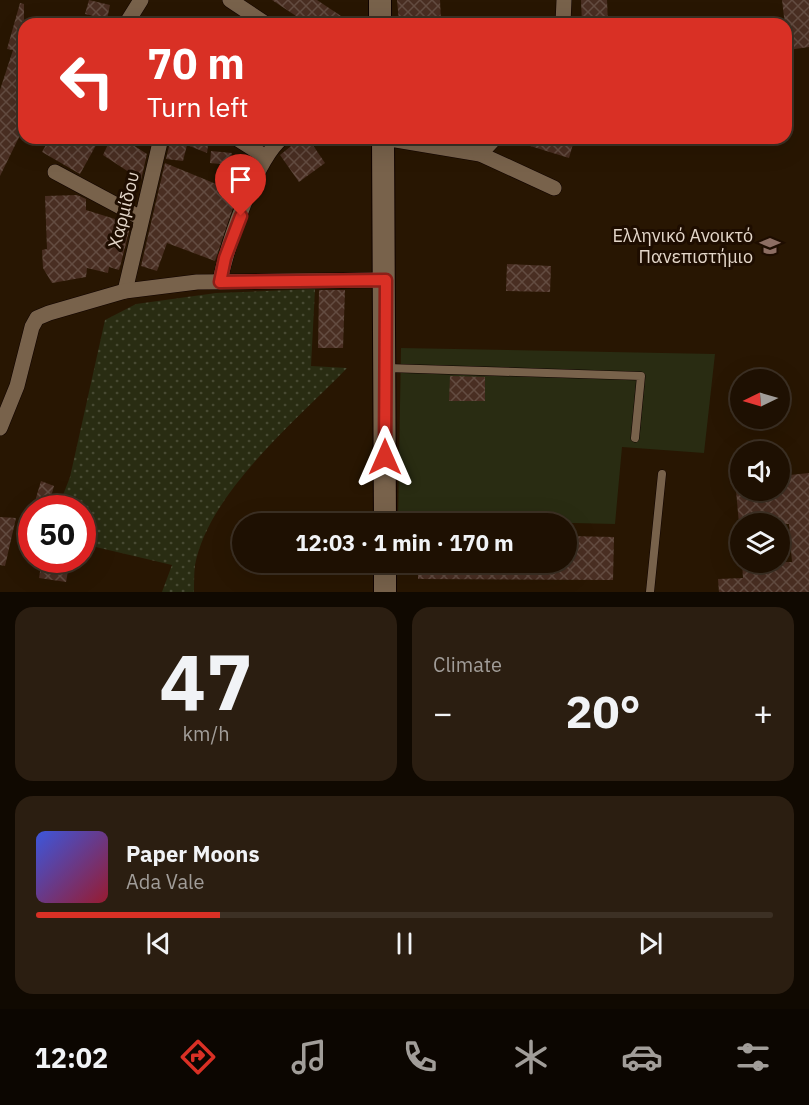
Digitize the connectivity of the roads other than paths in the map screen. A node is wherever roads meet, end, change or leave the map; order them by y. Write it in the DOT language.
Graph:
graph roads {
  1 [pos="141,0"];
  2 [pos="230,0"];
  3 [pos="380,0"];
  4 [pos="564,0"];
  5 [pos="130,18"];
  6 [pos="257,18"];
  7 [pos="380,18"];
  8 [pos="563,18"];
  9 [pos="160,144"];
  10 [pos="245,144"];
  11 [pos="277,144"];
  12 [pos="384,144"];
  13 [pos="420,144"];
  14 [pos="489,144"];
  15 [pos="480,154"];
  16 [pos="266,157"];
  17 [pos="55,172"];
  18 [pos="554,188"];
  19 [pos="141,219"];
  20 [pos="386,280"];
  21 [pos="220,282"];
  22 [pos="125,291"];
  23 [pos="386,368"];
  24 [pos="0,428"];
  25 [pos="635,438"];
  26 [pos="662,474"];
  27 [pos="385,513"];
  28 [pos="385,573"];
  29 [pos="385,592"];
  30 [pos="650,592"];
  1 -- 5 [label="street"];
  2 -- 6 [label="street"];
  3 -- 7 [label="main road"];
  4 -- 8 [label="street"];
  9 -- 19 [label="street, Χαρμίδου"];
  10 -- 16 [label="street"];
  11 -- 16 [label="street"];
  12 -- 20 [label="main road"];
  13 -- 15 [label="street"];
  14 -- 15 [label="street"];
  15 -- 18 [label="street"];
  16 -- 21 [label="street"];
  17 -- 19 [label="street"];
  19 -- 22 [label="street, Χαρμίδου"];
  20 -- 21 [label="street"];
  20 -- 23 [label="main road"];
  21 -- 22 [label="street"];
  22 -- 24 [label="street"];
  23 -- 25 [label="lane"];
  23 -- 27 [label="main road"];
  26 -- 30 [label="lane"];
  28 -- 29 [label="main road"];
}
